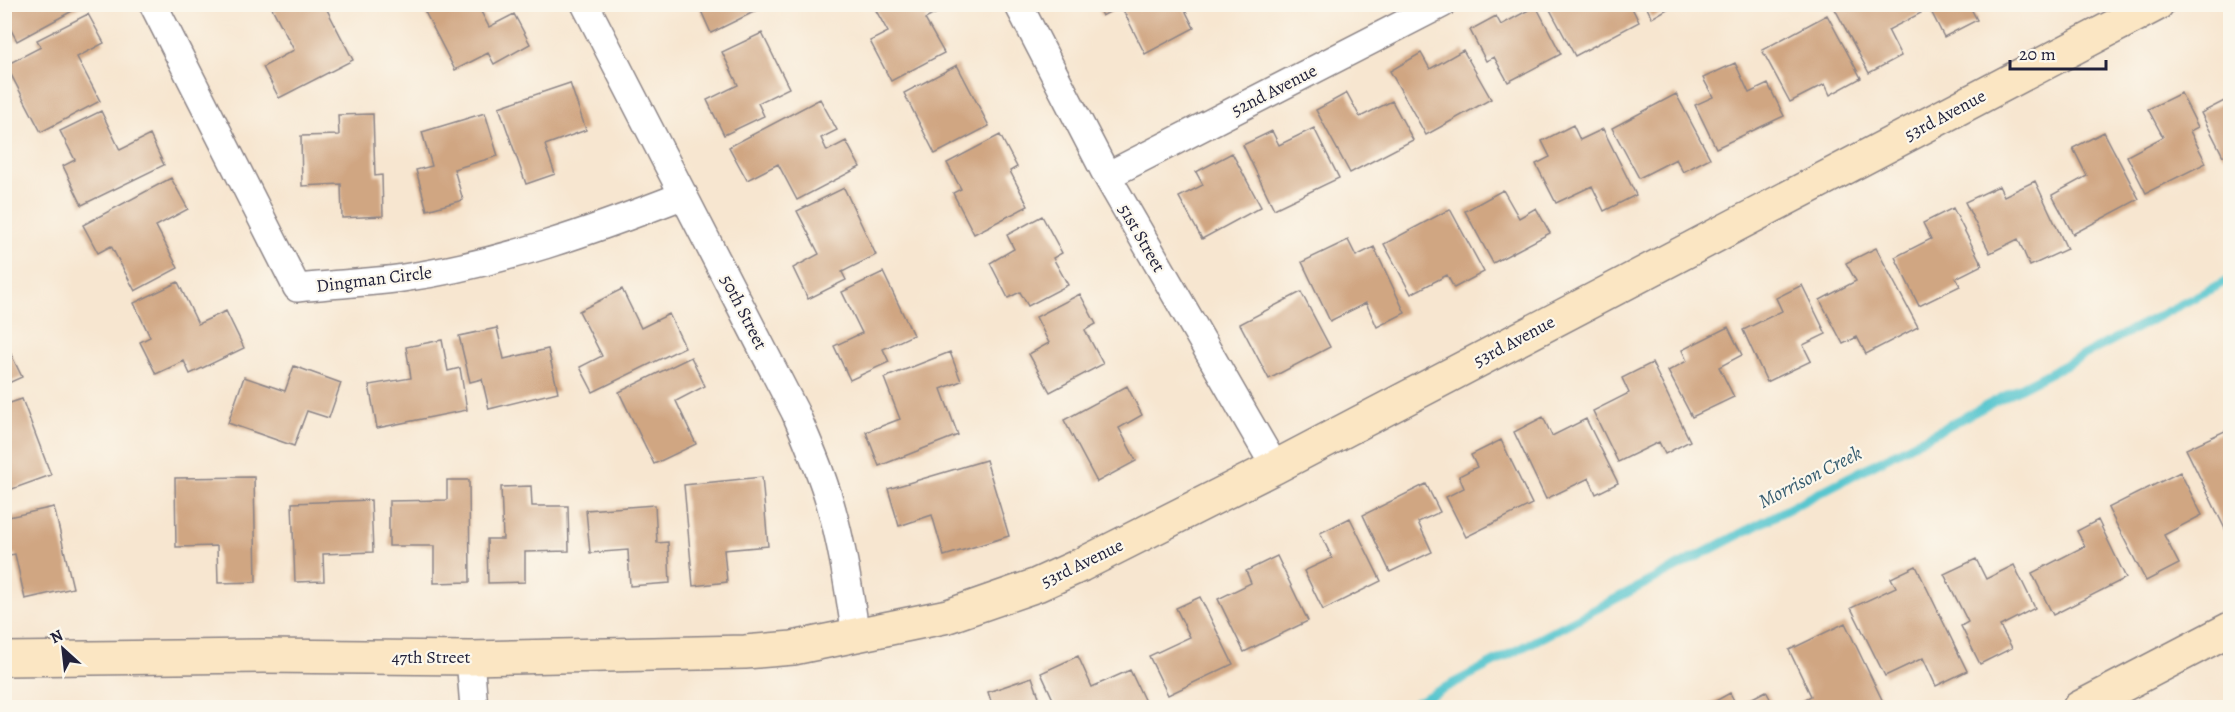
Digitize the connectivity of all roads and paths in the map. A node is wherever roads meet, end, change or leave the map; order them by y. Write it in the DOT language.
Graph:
graph roads {
  1 [pos="153,4"];
  2 [pos="585,4"];
  3 [pos="1018,4"];
  4 [pos="1442,4"];
  5 [pos="2157,4"];
  6 [pos="1107,176"];
  7 [pos="684,195"];
  8 [pos="1275,466"];
  9 [pos="2230,629"];
  10 [pos="855,636"];
  11 [pos="470,658"];
  12 [pos="4,659"];
  13 [pos="474,708"];
  14 [pos="2079,708"];
  1 -- 7 [label="street, Dingman Circle"];
  2 -- 7 [label="street, 50th Street"];
  3 -- 6 [label="street, 51st Street"];
  4 -- 6 [label="street, 52nd Avenue"];
  5 -- 8 [label="street, 53rd Avenue"];
  6 -- 8 [label="street, 51st Street"];
  7 -- 10 [label="street, 50th Street"];
  8 -- 10 [label="street, 53rd Avenue"];
  9 -- 14 [label="street"];
  10 -- 11 [label="street, 47th Street"];
  11 -- 12 [label="street, 47th Street"];
  11 -- 13 [label="street"];
}
